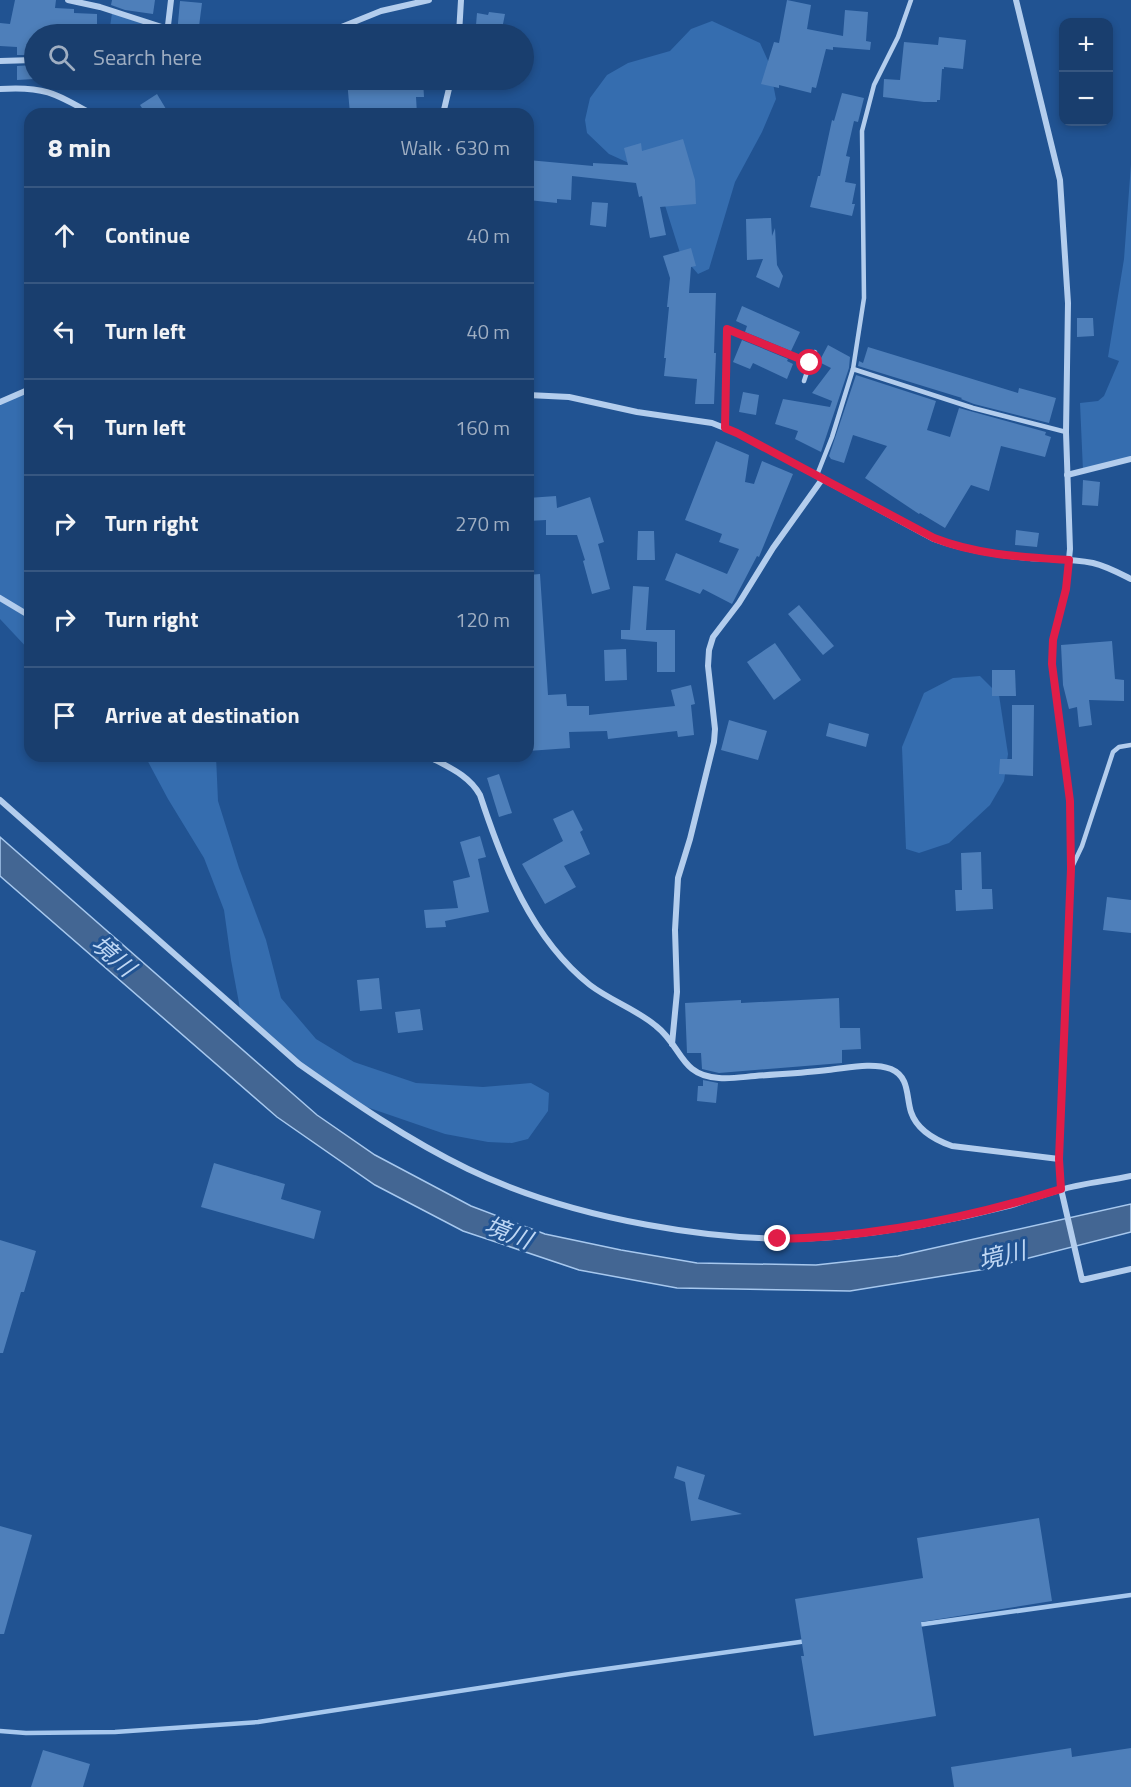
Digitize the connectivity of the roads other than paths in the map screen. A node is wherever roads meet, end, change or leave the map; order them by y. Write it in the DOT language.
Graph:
graph roads {
  1 [pos="68,0"];
  2 [pos="171,0"];
  3 [pos="429,0"];
  4 [pos="461,0"];
  5 [pos="911,0"];
  6 [pos="1016,0"];
  7 [pos="101,4"];
  8 [pos="148,24"];
  9 [pos="168,24"];
  10 [pos="349,24"];
  11 [pos="460,24"];
  12 [pos="24,60"];
  13 [pos="0,61"];
  14 [pos="0,89"];
  15 [pos="24,89"];
  16 [pos="44,90"];
  17 [pos="449,90"];
  18 [pos="82,108"];
  19 [pos="445,108"];
  20 [pos="815,352"];
  21 [pos="810,363"];
  22 [pos="853,369"];
  23 [pos="804,381"];
  24 [pos="24,392"];
  25 [pos="534,394"];
  26 [pos="0,402"];
  27 [pos="725,428"];
  28 [pos="1066,432"];
  29 [pos="1131,459"];
  30 [pos="1067,475"];
  31 [pos="820,476"];
  32 [pos="1069,560"];
  33 [pos="1131,579"];
  34 [pos="0,598"];
  35 [pos="24,612"];
  36 [pos="1131,745"];
  37 [pos="440,762"];
  38 [pos="0,800"];
  39 [pos="1071,869"];
  40 [pos="672,1044"];
  41 [pos="1059,1159"];
  42 [pos="1131,1176"];
  43 [pos="1061,1189"];
  44 [pos="1131,1269"];
  1 -- 7 [label="street"];
  2 -- 9 [label="street"];
  3 -- 10 [label="street"];
  4 -- 11 [label="street"];
  5 -- 22 [label="lane"];
  6 -- 28 [label="street"];
  7 -- 8 [label="street"];
  12 -- 13 [label="street"];
  14 -- 15 [label="street"];
  16 -- 18 [label="street"];
  17 -- 19 [label="street"];
  20 -- 21 [label="lane"];
  21 -- 23 [label="lane"];
  21 -- 27 [label="lane"];
  22 -- 28 [label="lane"];
  22 -- 31 [label="lane"];
  24 -- 26 [label="street"];
  25 -- 27 [label="street"];
  27 -- 31 [label="street"];
  28 -- 30 [label="street"];
  29 -- 30 [label="street"];
  30 -- 32 [label="street"];
  31 -- 32 [label="street"];
  31 -- 40 [label="street"];
  32 -- 33 [label="street"];
  32 -- 39 [label="street"];
  34 -- 35 [label="street"];
  36 -- 39 [label="lane"];
  37 -- 40 [label="street"];
  38 -- 43 [label="street"];
  39 -- 41 [label="street"];
  40 -- 41 [label="street"];
  41 -- 43 [label="street"];
  42 -- 43 [label="street"];
  43 -- 44 [label="street"];
}
